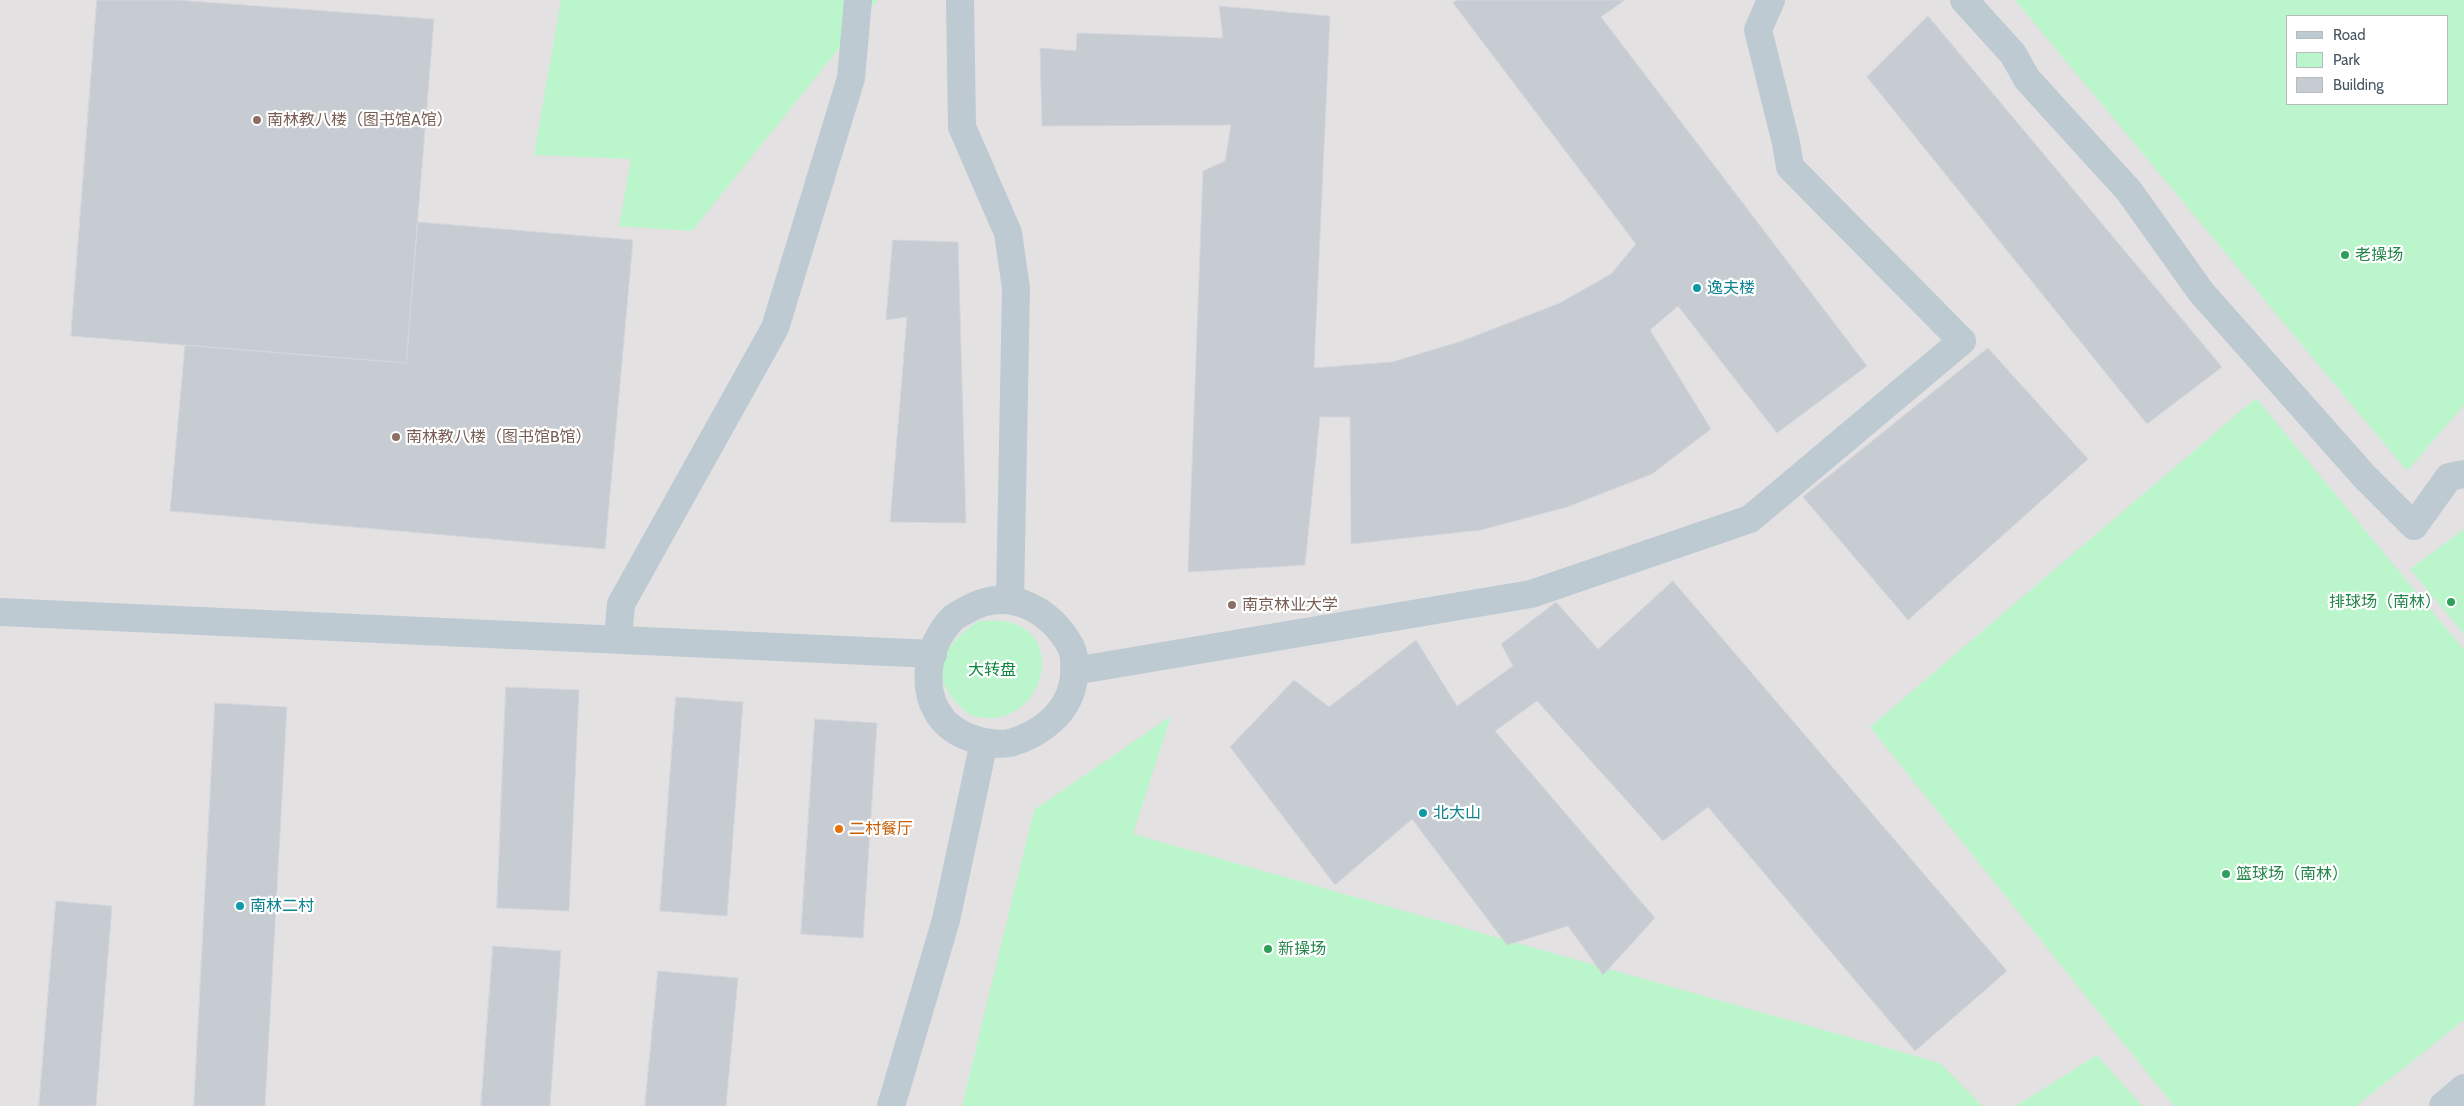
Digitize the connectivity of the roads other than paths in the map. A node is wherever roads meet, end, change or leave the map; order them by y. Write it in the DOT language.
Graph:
graph roads {
  1 [pos="858,0"];
  2 [pos="960,0"];
  3 [pos="1771,0"];
  4 [pos="1964,0"];
  5 [pos="2464,474"];
  6 [pos="1010,600"];
  7 [pos="0,612"];
  8 [pos="618,639"];
  9 [pos="933,654"];
  10 [pos="1074,671"];
  11 [pos="984,742"];
  12 [pos="2464,1088"];
  13 [pos="891,1106"];
  14 [pos="2443,1106"];
  1 -- 8 [label="lane"];
  2 -- 6 [label="lane"];
  3 -- 10 [label="lane"];
  4 -- 5 [label="lane"];
  6 -- 9 [label="lane"];
  6 -- 10 [label="lane"];
  7 -- 8 [label="lane"];
  8 -- 9 [label="lane"];
  9 -- 11 [label="lane"];
  10 -- 11 [label="lane"];
  11 -- 13 [label="lane"];
  12 -- 14 [label="lane"];
}
